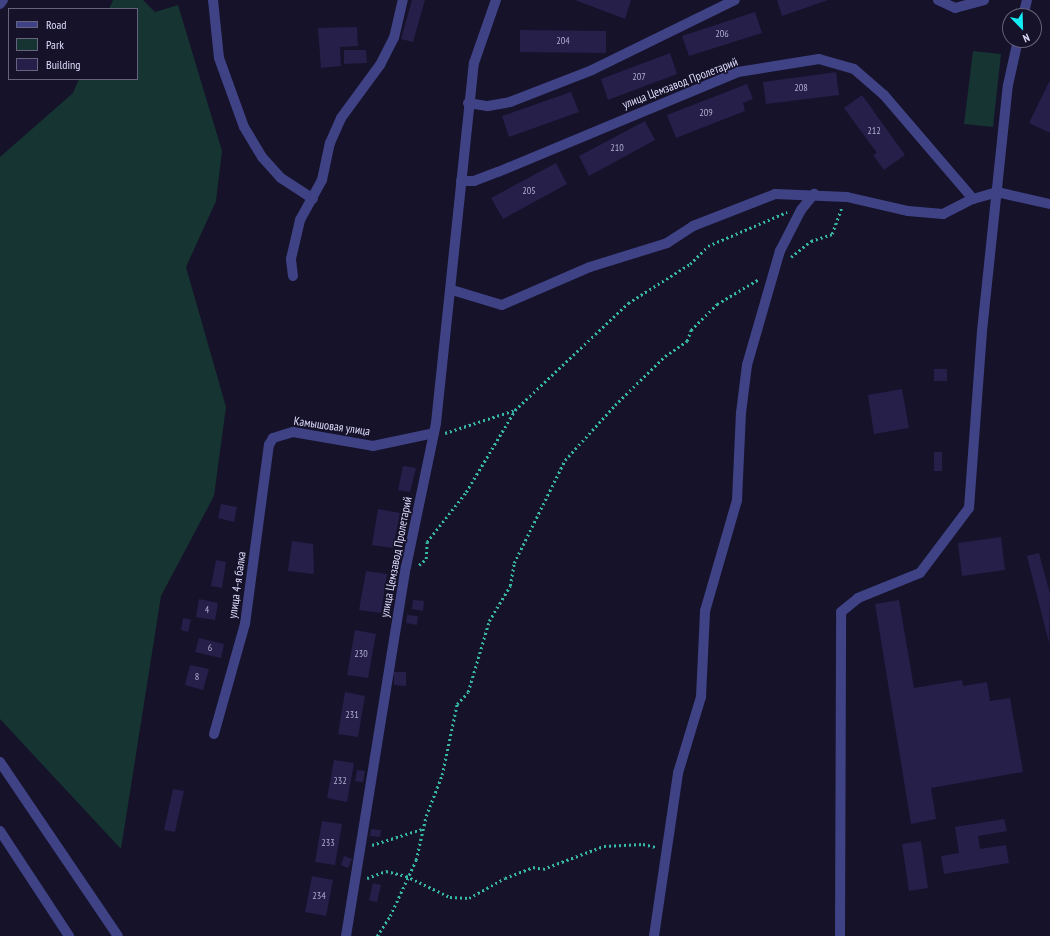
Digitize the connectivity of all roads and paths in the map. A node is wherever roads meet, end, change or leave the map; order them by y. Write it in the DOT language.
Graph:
graph roads {
  1 [pos="4,0"];
  2 [pos="213,0"];
  3 [pos="403,0"];
  4 [pos="496,0"];
  5 [pos="735,0"];
  6 [pos="938,0"];
  7 [pos="984,0"];
  8 [pos="0,4"];
  9 [pos="1016,48"];
  10 [pos="468,103"];
  11 [pos="461,181"];
  12 [pos="997,192"];
  13 [pos="814,194"];
  14 [pos="851,198"];
  15 [pos="313,199"];
  16 [pos="972,199"];
  17 [pos="1050,204"];
  18 [pos="801,210"];
  19 [pos="775,268"];
  20 [pos="293,276"];
  21 [pos="452,290"];
  22 [pos="515,410"];
  23 [pos="434,434"];
  24 [pos="273,438"];
  25 [pos="406,567"];
  26 [pos="214,734"];
  27 [pos="0,762"];
  28 [pos="423,829"];
  29 [pos="0,831"];
  30 [pos="359,848"];
  31 [pos="664,853"];
  32 [pos="406,876"];
  33 [pos="356,881"];
  34 [pos="70,936"];
  35 [pos="118,936"];
  36 [pos="346,936"];
  37 [pos="377,936"];
  38 [pos="654,936"];
  39 [pos="840,936"];
  1 -- 8 [label="street"];
  2 -- 15 [label="street"];
  3 -- 15 [label="street"];
  4 -- 10 [label="street, улица Цемзавод Пролетарий"];
  5 -- 10 [label="street"];
  6 -- 7 [label="street"];
  9 -- 12 [label="street"];
  10 -- 11 [label="street, улица Цемзавод Пролетарий"];
  11 -- 16 [label="street, улица Цемзавод Пролетарий"];
  11 -- 21 [label="street, улица Цемзавод Пролетарий"];
  12 -- 16 [label="street"];
  12 -- 17 [label="street"];
  12 -- 39 [label="street"];
  13 -- 14 [label="street"];
  13 -- 18 [label="street"];
  13 -- 21 [label="street"];
  14 -- 16 [label="street"];
  14 -- 19 [label="path"];
  15 -- 20 [label="street"];
  18 -- 19 [label="street"];
  18 -- 22 [label="path"];
  19 -- 28 [label="path"];
  19 -- 31 [label="street"];
  21 -- 23 [label="street, улица Цемзавод Пролетарий"];
  22 -- 23 [label="path"];
  22 -- 25 [label="path"];
  23 -- 24 [label="street, Камышовая улица"];
  23 -- 25 [label="street, улица Цемзавод Пролетарий"];
  24 -- 26 [label="street, улица 4-я балка"];
  25 -- 30 [label="street, улица Цемзавод Пролетарий"];
  27 -- 35 [label="street"];
  28 -- 30 [label="path"];
  28 -- 32 [label="path"];
  29 -- 34 [label="street"];
  30 -- 33 [label="street, улица Цемзавод Пролетарий"];
  31 -- 32 [label="path"];
  31 -- 38 [label="street"];
  32 -- 33 [label="path"];
  32 -- 37 [label="path"];
  33 -- 36 [label="street, улица Цемзавод Пролетарий"];
}
